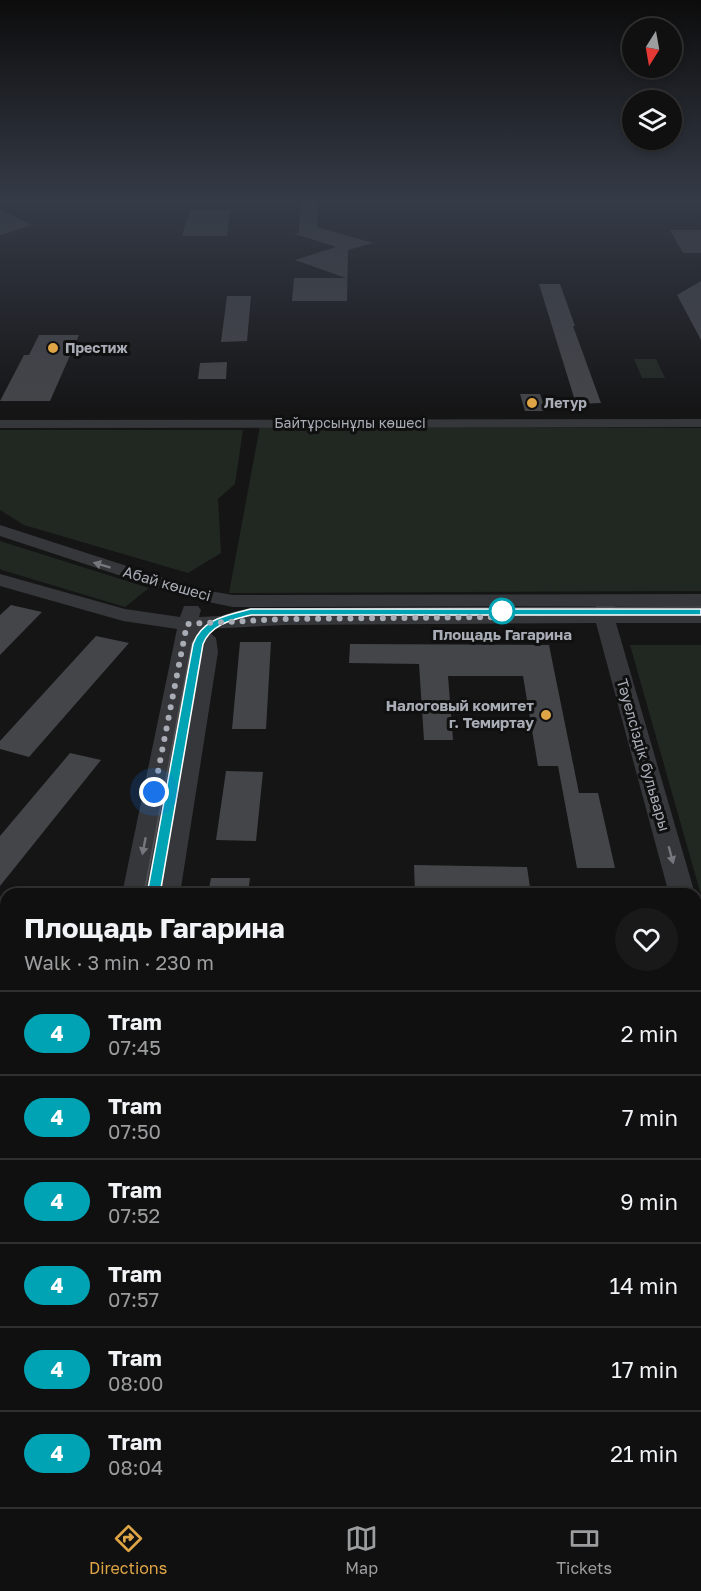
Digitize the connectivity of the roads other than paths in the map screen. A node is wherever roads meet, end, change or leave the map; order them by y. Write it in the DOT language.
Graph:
graph roads {
  1 [pos="701,423"];
  2 [pos="0,424"];
  3 [pos="0,530"];
  4 [pos="0,580"];
  5 [pos="195,594"];
  6 [pos="701,600"];
  7 [pos="606,608"];
  8 [pos="123,615"];
  9 [pos="701,617"];
  10 [pos="245,621"];
  11 [pos="187,624"];
  12 [pos="181,652"];
  13 [pos="208,652"];
  14 [pos="136,888"];
  15 [pos="168,888"];
  16 [pos="680,888"];
  1 -- 2 [label="street, Байтұрсынұлы көшесі"];
  5 -- 3 [label="street, Абай көшесі, one-way"];
  4 -- 8 [label="street, Абай көшесі"];
  5 -- 7 [label="street, Абай көшесі"];
  5 -- 11 [label="street"];
  6 -- 7 [label="street, Абай көшесі"];
  7 -- 9 [label="street, Абай көшесі"];
  7 -- 10 [label="street, Абай көшесі"];
  7 -- 16 [label="street, Тәуелсіздік бульвары, one-way"];
  8 -- 11 [label="street, Абай көшесі"];
  8 -- 12 [label="street"];
  10 -- 11 [label="street, Абай көшесі"];
  10 -- 13 [label="street"];
  11 -- 12 [label="street"];
  11 -- 13 [label="street"];
  12 -- 14 [label="street, one-way"];
  13 -- 15 [label="street"];
}
